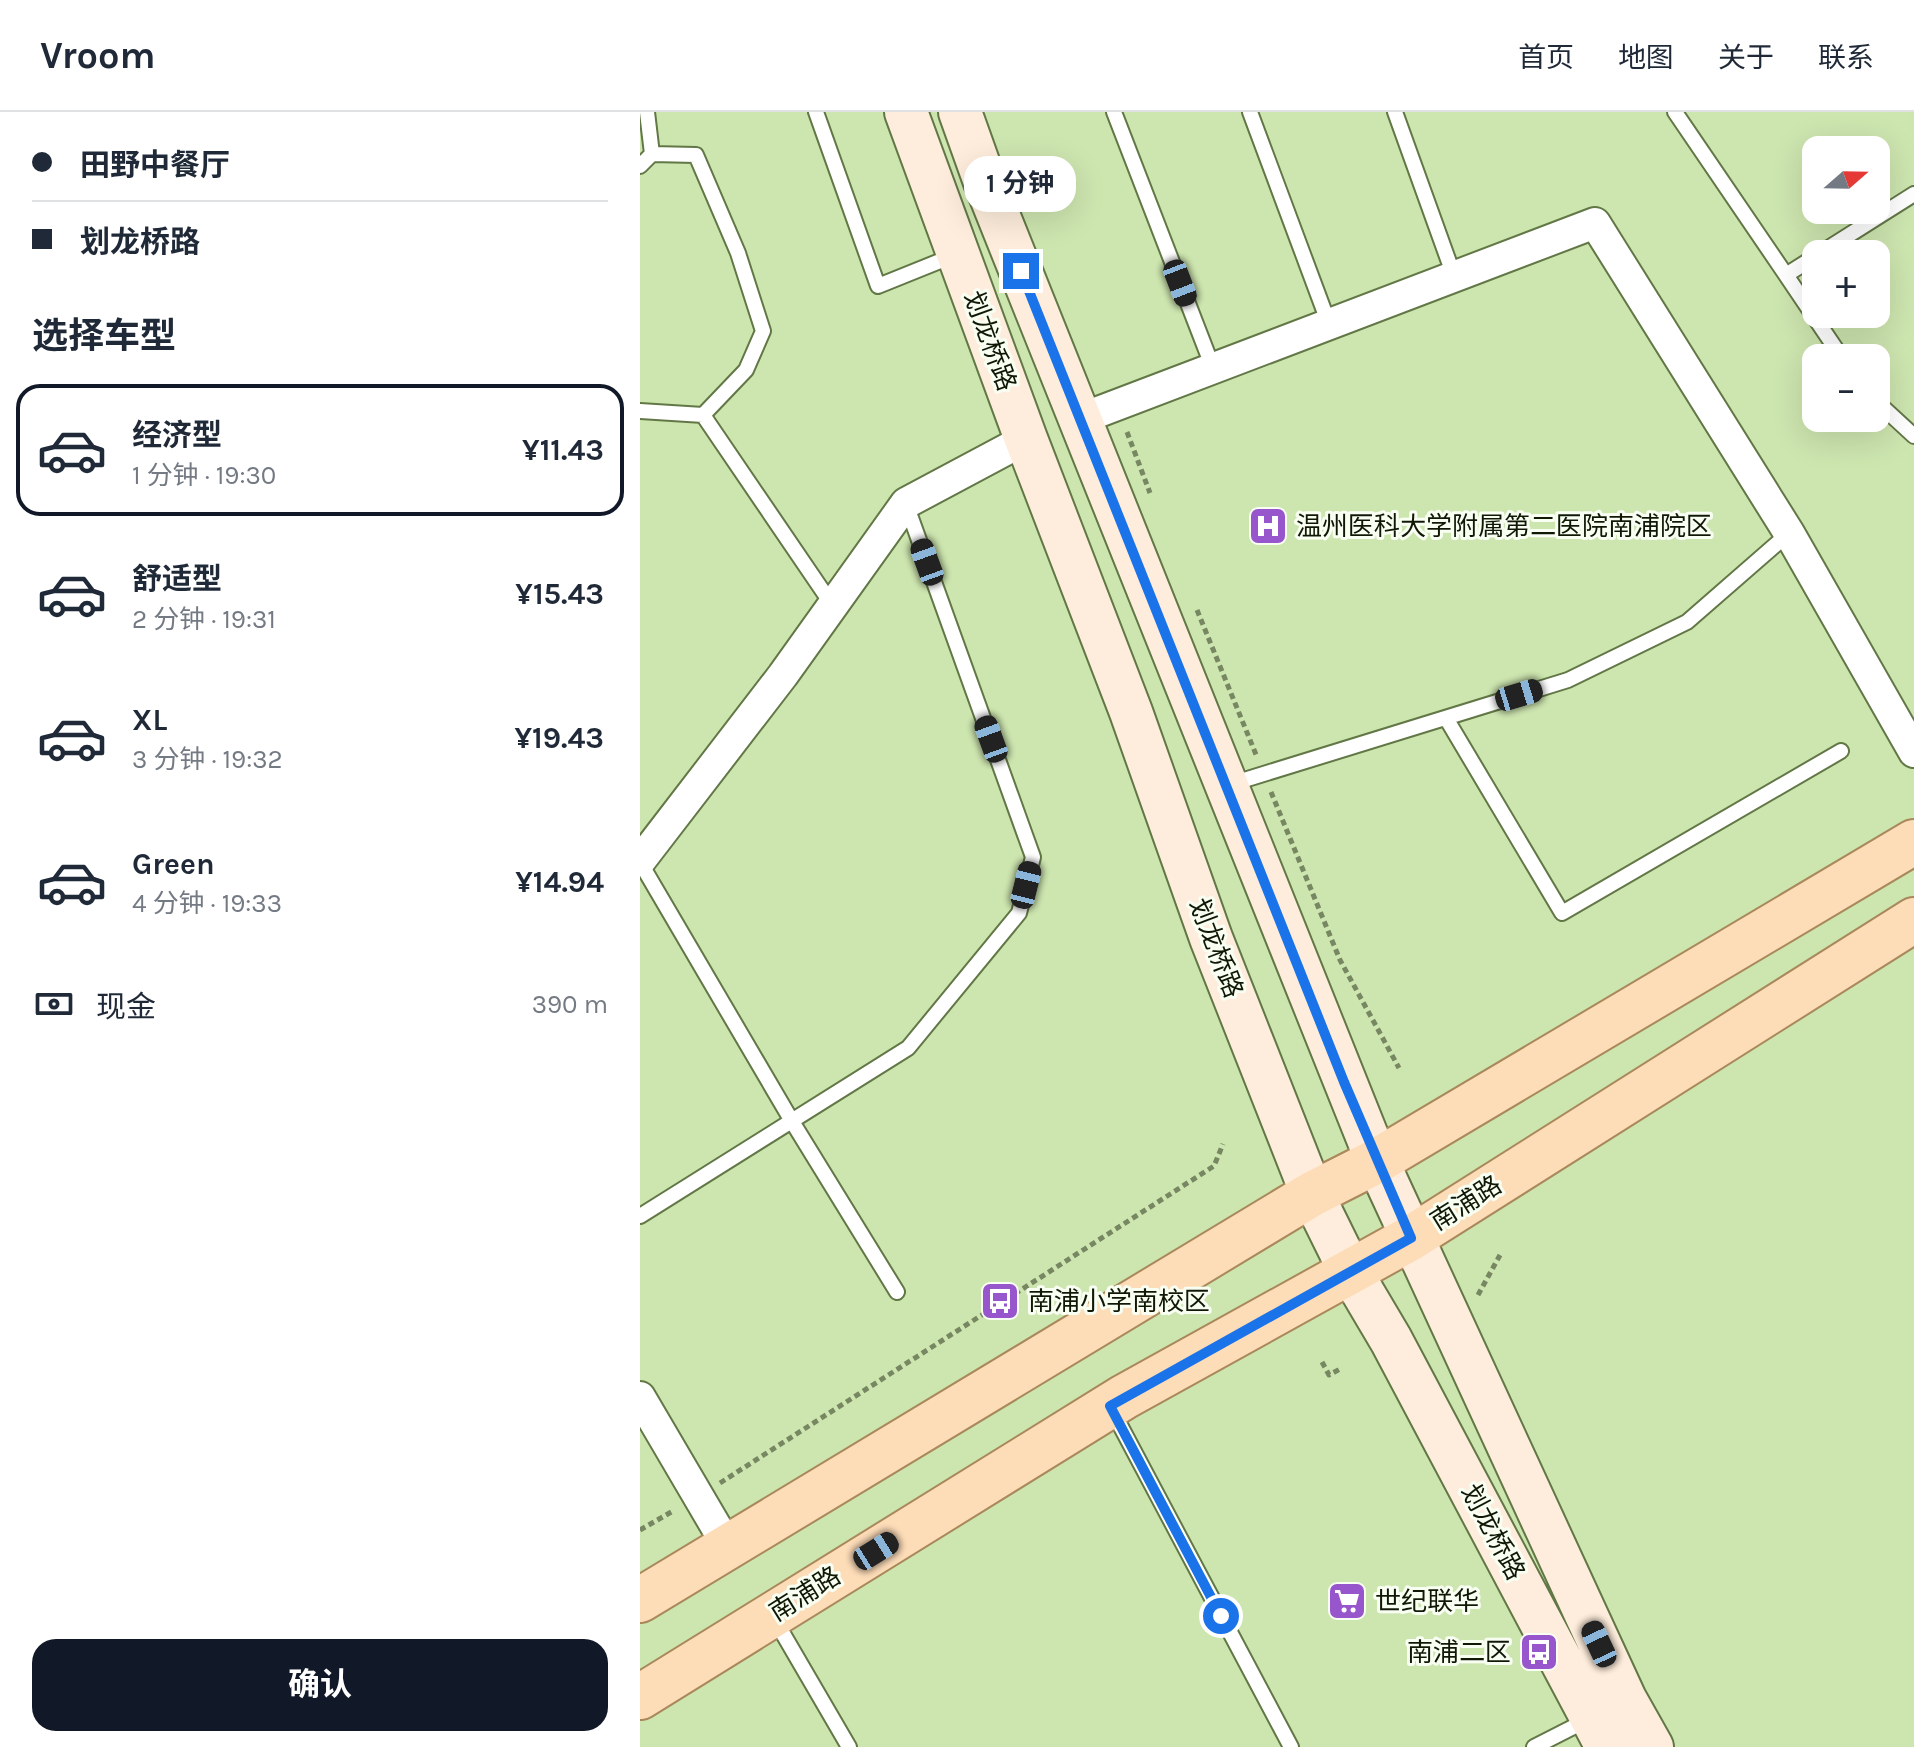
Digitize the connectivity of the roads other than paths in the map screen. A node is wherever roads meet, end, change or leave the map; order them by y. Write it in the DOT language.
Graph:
graph roads {
  1 [pos="647,112"];
  2 [pos="816,112"];
  3 [pos="906,112"];
  4 [pos="960,112"];
  5 [pos="1114,112"];
  6 [pos="1250,112"];
  7 [pos="1395,112"];
  8 [pos="1675,112"];
  9 [pos="652,154"];
  10 [pos="640,166"];
  11 [pos="1914,194"];
  12 [pos="1842,240"];
  13 [pos="957,254"];
  14 [pos="1802,265"];
  15 [pos="1786,275"];
  16 [pos="1454,276"];
  17 [pos="1329,324"];
  18 [pos="1833,344"];
  19 [pos="1213,368"];
  20 [pos="640,411"];
  21 [pos="1098,412"];
  22 [pos="1890,414"];
  23 [pos="703,415"];
  24 [pos="1914,436"];
  25 [pos="1026,439"];
  26 [pos="906,503"];
  27 [pos="1789,533"];
  28 [pos="833,606"];
  29 [pos="1446,718"];
  30 [pos="1841,751"];
  31 [pos="1914,752"];
  32 [pos="1246,780"];
  33 [pos="1914,842"];
  34 [pos="640,862"];
  35 [pos="1914,920"];
  36 [pos="793,1123"];
  37 [pos="1377,1161"];
  38 [pos="1312,1194"];
  39 [pos="640,1216"];
  40 [pos="1411,1238"];
  41 [pos="1349,1269"];
  42 [pos="897,1292"];
  43 [pos="640,1397"];
  44 [pos="1110,1406"];
  45 [pos="728,1547"];
  46 [pos="640,1600"];
  47 [pos="772,1615"];
  48 [pos="640,1697"];
  49 [pos="1599,1732"];
  50 [pos="849,1747"];
  51 [pos="1291,1747"];
  52 [pos="1534,1747"];
  53 [pos="1652,1747"];
  1 -- 9 [label="lane"];
  2 -- 13 [label="lane"];
  3 -- 13 [label="main road, 划龙桥路"];
  4 -- 21 [label="main road, 划龙桥路"];
  5 -- 19 [label="lane"];
  6 -- 17 [label="lane"];
  7 -- 16 [label="lane"];
  8 -- 15 [label="lane"];
  9 -- 10 [label="lane"];
  9 -- 23 [label="lane"];
  11 -- 12 [label="lane"];
  13 -- 25 [label="main road, 划龙桥路"];
  14 -- 15 [label="lane"];
  15 -- 18 [label="lane"];
  16 -- 17 [label="street"];
  16 -- 27 [label="street"];
  17 -- 19 [label="street"];
  19 -- 21 [label="street"];
  20 -- 23 [label="lane"];
  21 -- 32 [label="main road, 划龙桥路"];
  22 -- 24 [label="lane"];
  23 -- 28 [label="lane"];
  25 -- 26 [label="street"];
  25 -- 38 [label="main road, 划龙桥路"];
  26 -- 28 [label="street"];
  26 -- 36 [label="lane"];
  27 -- 29 [label="lane"];
  27 -- 31 [label="street"];
  28 -- 34 [label="street"];
  29 -- 30 [label="lane"];
  29 -- 32 [label="lane"];
  32 -- 37 [label="main road, 划龙桥路"];
  33 -- 37 [label="main road"];
  34 -- 36 [label="lane"];
  35 -- 40 [label="main road, 南浦路"];
  36 -- 39 [label="lane"];
  36 -- 42 [label="lane"];
  37 -- 38 [label="main road"];
  37 -- 40 [label="main road, 划龙桥路"];
  38 -- 41 [label="main road, 划龙桥路"];
  38 -- 45 [label="main road"];
  40 -- 41 [label="main road, 南浦路"];
  40 -- 53 [label="main road, 划龙桥路"];
  41 -- 44 [label="main road, 南浦路"];
  41 -- 49 [label="main road, 划龙桥路"];
  43 -- 45 [label="street"];
  44 -- 47 [label="main road, 南浦路"];
  44 -- 51 [label="lane"];
  45 -- 46 [label="main road"];
  47 -- 48 [label="main road, 南浦路"];
  47 -- 50 [label="lane"];
  49 -- 52 [label="lane"];
}
